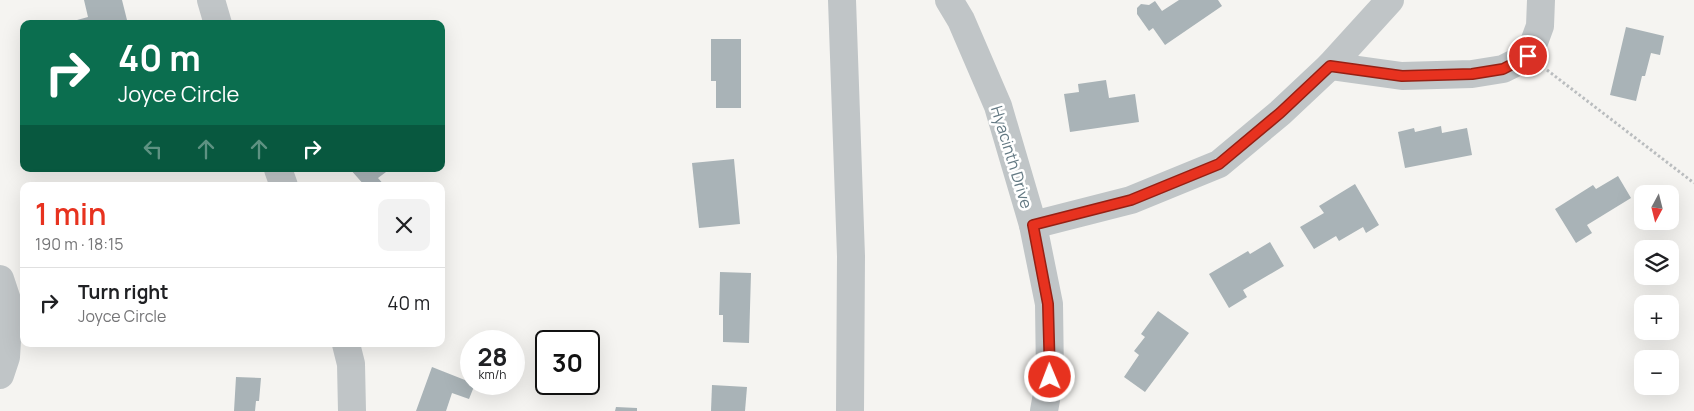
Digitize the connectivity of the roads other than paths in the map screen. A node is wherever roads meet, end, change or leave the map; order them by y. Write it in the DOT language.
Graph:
graph roads {
  1 [pos="210,0"];
  2 [pos="842,0"];
  3 [pos="949,0"];
  4 [pos="1390,0"];
  5 [pos="1541,0"];
  6 [pos="217,20"];
  7 [pos="1330,66"];
  8 [pos="1033,225"];
  9 [pos="0,278"];
  10 [pos="347,347"];
  11 [pos="0,375"];
  12 [pos="352,411"];
  13 [pos="850,411"];
  14 [pos="1044,411"];
  1 -- 6 [label="street"];
  2 -- 13 [label="street"];
  3 -- 8 [label="street, Hyacinth Drive"];
  4 -- 7 [label="street"];
  5 -- 7 [label="street"];
  7 -- 8 [label="street"];
  8 -- 14 [label="street, Hyacinth Drive"];
  9 -- 11 [label="street"];
  10 -- 12 [label="street"];
}
